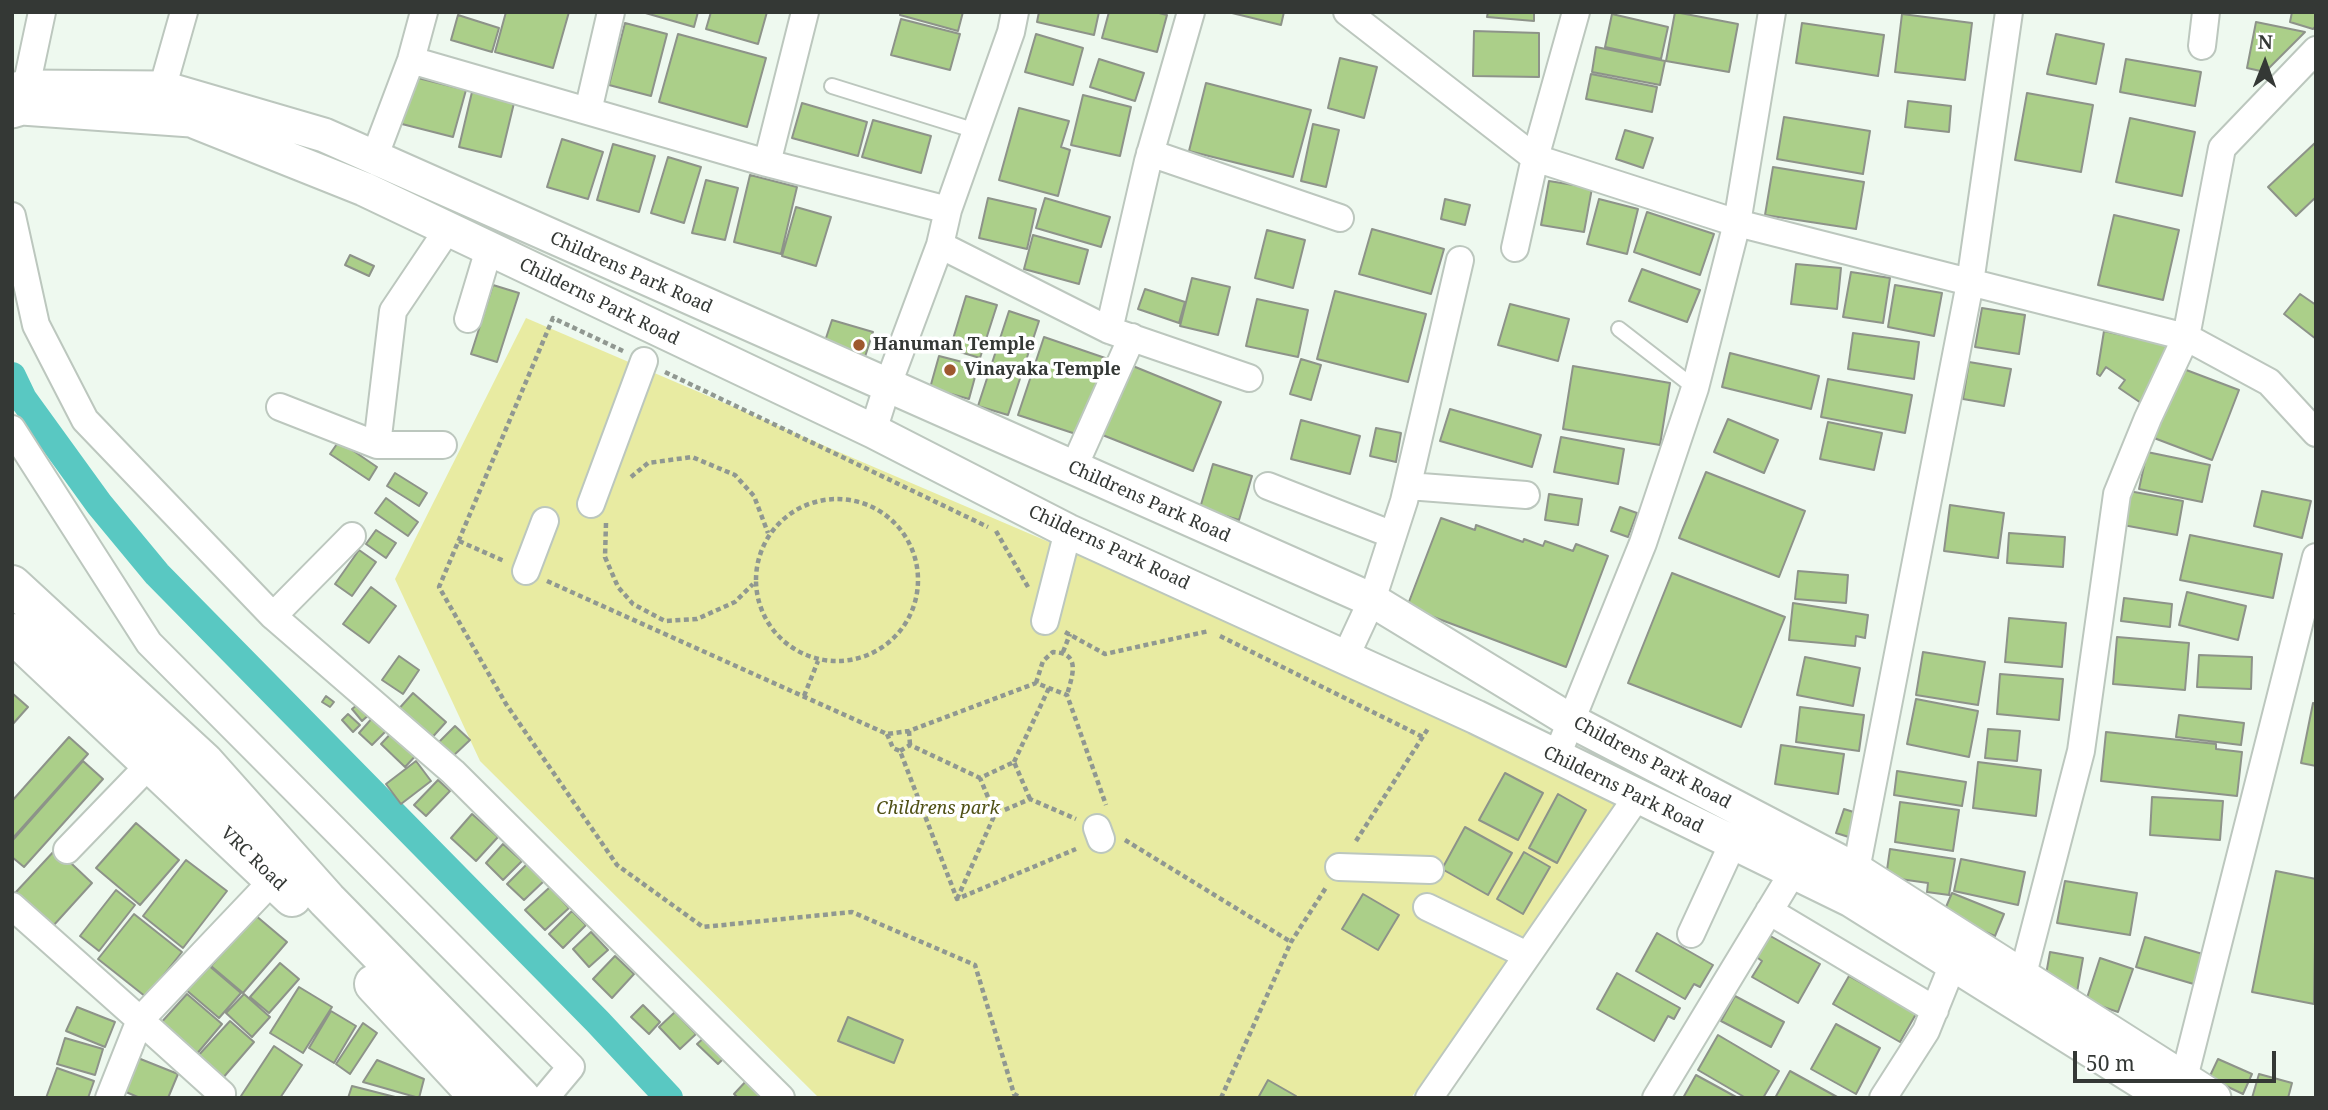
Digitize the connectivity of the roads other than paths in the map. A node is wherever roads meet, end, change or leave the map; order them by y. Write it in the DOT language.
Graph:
graph roads {
  1 [pos="42,12"];
  2 [pos="184,12"];
  3 [pos="424,12"];
  4 [pos="611,12"];
  5 [pos="805,12"];
  6 [pos="1015,12"];
  7 [pos="1191,12"];
  8 [pos="1347,12"];
  9 [pos="1576,12"];
  10 [pos="1772,12"];
  11 [pos="2009,12"];
  12 [pos="2206,12"];
  13 [pos="2202,46"];
  14 [pos="2316,50"];
  15 [pos="411,60"];
  16 [pos="832,86"];
  17 [pos="163,88"];
  18 [pos="18,99"];
  19 [pos="588,111"];
  20 [pos="153,119"];
  21 [pos="976,131"];
  22 [pos="1150,153"];
  23 [pos="373,158"];
  24 [pos="1535,158"];
  25 [pos="767,163"];
  26 [pos="948,210"];
  27 [pos="12,216"];
  28 [pos="1340,218"];
  29 [pos="1737,223"];
  30 [pos="449,229"];
  31 [pos="940,245"];
  32 [pos="1514,248"];
  33 [pos="489,249"];
  34 [pos="1460,260"];
  35 [pos="1970,283"];
  36 [pos="468,319"];
  37 [pos="1619,329"];
  38 [pos="1120,334"];
  39 [pos="2186,337"];
  40 [pos="644,361"];
  41 [pos="1249,378"];
  42 [pos="887,387"];
  43 [pos="1695,388"];
  44 [pos="280,407"];
  45 [pos="12,429"];
  46 [pos="873,431"];
  47 [pos="2316,433"];
  48 [pos="377,445"];
  49 [pos="443,445"];
  50 [pos="1073,469"];
  51 [pos="1268,486"];
  52 [pos="1408,486"];
  53 [pos="1526,495"];
  54 [pos="599,509"];
  55 [pos="545,521"];
  56 [pos="1068,531"];
  57 [pos="1393,535"];
  58 [pos="352,536"];
  59 [pos="2316,557"];
  60 [pos="526,571"];
  61 [pos="12,585"];
  62 [pos="1372,600"];
  63 [pos="273,616"];
  64 [pos="1045,621"];
  65 [pos="12,633"];
  66 [pos="1345,658"];
  67 [pos="1571,721"];
  68 [pos="1556,758"];
  69 [pos="151,763"];
  70 [pos="1637,797"];
  71 [pos="1733,843"];
  72 [pos="67,850"];
  73 [pos="1339,867"];
  74 [pos="1430,870"];
  75 [pos="1856,870"];
  76 [pos="1793,872"];
  77 [pos="275,878"];
  78 [pos="12,906"];
  79 [pos="1427,907"];
  80 [pos="1769,911"];
  81 [pos="1691,934"];
  82 [pos="1527,955"];
  83 [pos="1953,964"];
  84 [pos="2023,974"];
  85 [pos="1934,1010"];
  86 [pos="140,1020"];
  87 [pos="2164,1091"];
  88 [pos="476,1096"];
  89 [pos="109,1098"];
  90 [pos="221,1098"];
  91 [pos="521,1098"];
  92 [pos="545,1098"];
  93 [pos="781,1098"];
  94 [pos="1429,1098"];
  95 [pos="1656,1098"];
  96 [pos="1883,1098"];
  97 [pos="2214,1098"];
  1 -- 18 [label="street"];
  2 -- 17 [label="street"];
  3 -- 15 [label="street"];
  4 -- 19 [label="street"];
  5 -- 25 [label="street"];
  6 -- 21 [label="street"];
  7 -- 22 [label="street"];
  8 -- 24 [label="street"];
  9 -- 24 [label="street"];
  10 -- 29 [label="street"];
  11 -- 35 [label="street"];
  12 -- 13 [label="street"];
  14 -- 39 [label="street"];
  15 -- 19 [label="street"];
  15 -- 23 [label="street"];
  16 -- 21 [label="lane"];
  17 -- 18 [label="street, Childrens Park Road"];
  17 -- 20 [label="street"];
  17 -- 23 [label="street, Childrens Park Road"];
  18 -- 20 [label="street, Childerns Park Road"];
  19 -- 25 [label="street"];
  20 -- 30 [label="street, Childerns Park Road"];
  21 -- 26 [label="street"];
  22 -- 28 [label="street"];
  22 -- 38 [label="street"];
  23 -- 42 [label="street, Childrens Park Road"];
  24 -- 29 [label="street"];
  24 -- 32 [label="street"];
  25 -- 26 [label="street"];
  26 -- 31 [label="street"];
  27 -- 63 [label="street"];
  29 -- 35 [label="street"];
  29 -- 43 [label="street"];
  30 -- 33 [label="street, Childerns Park Road"];
  30 -- 48 [label="street"];
  31 -- 38 [label="street"];
  31 -- 42 [label="street"];
  33 -- 36 [label="street"];
  33 -- 46 [label="street, Childerns Park Road"];
  34 -- 52 [label="street"];
  35 -- 39 [label="street"];
  35 -- 75 [label="street"];
  37 -- 43 [label="lane"];
  38 -- 41 [label="street"];
  38 -- 50 [label="street"];
  39 -- 47 [label="street"];
  39 -- 84 [label="street"];
  40 -- 54 [label="street"];
  42 -- 46 [label="street"];
  42 -- 50 [label="street, Childrens Park Road"];
  43 -- 67 [label="street"];
  44 -- 48 [label="street"];
  45 -- 92 [label="street"];
  46 -- 56 [label="street, Childerns Park Road"];
  48 -- 49 [label="street"];
  50 -- 62 [label="street, Childrens Park Road"];
  51 -- 57 [label="street"];
  52 -- 53 [label="street"];
  52 -- 57 [label="street"];
  55 -- 60 [label="street"];
  56 -- 64 [label="street"];
  56 -- 66 [label="street, Childerns Park Road"];
  57 -- 62 [label="street"];
  58 -- 63 [label="street"];
  59 -- 87 [label="street"];
  61 -- 91 [label="main road"];
  62 -- 66 [label="street"];
  62 -- 67 [label="street, Childrens Park Road"];
  63 -- 93 [label="street"];
  65 -- 69 [label="main road, VRC Road"];
  66 -- 68 [label="street, Childerns Park Road"];
  67 -- 68 [label="street"];
  67 -- 75 [label="street, Childrens Park Road"];
  68 -- 70 [label="street, Childerns Park Road"];
  69 -- 72 [label="street"];
  69 -- 77 [label="main road, VRC Road"];
  70 -- 71 [label="street, Childerns Park Road"];
  70 -- 82 [label="street"];
  71 -- 76 [label="street, Childerns Park Road"];
  71 -- 81 [label="street"];
  73 -- 74 [label="street"];
  75 -- 84 [label="street, Childrens Park Road"];
  76 -- 80 [label="street"];
  76 -- 83 [label="street, Childerns Park Road"];
  77 -- 86 [label="street"];
  77 -- 88 [label="main road, VRC Road"];
  78 -- 86 [label="street"];
  79 -- 82 [label="street"];
  80 -- 85 [label="street"];
  80 -- 95 [label="street"];
  82 -- 94 [label="street"];
  83 -- 85 [label="street"];
  83 -- 87 [label="street, Childerns Park Road"];
  84 -- 87 [label="street, Childrens Park Road"];
  85 -- 96 [label="street"];
  86 -- 89 [label="street"];
  86 -- 90 [label="street"];
  87 -- 97 [label="street, Childrens Park Road"];
}
